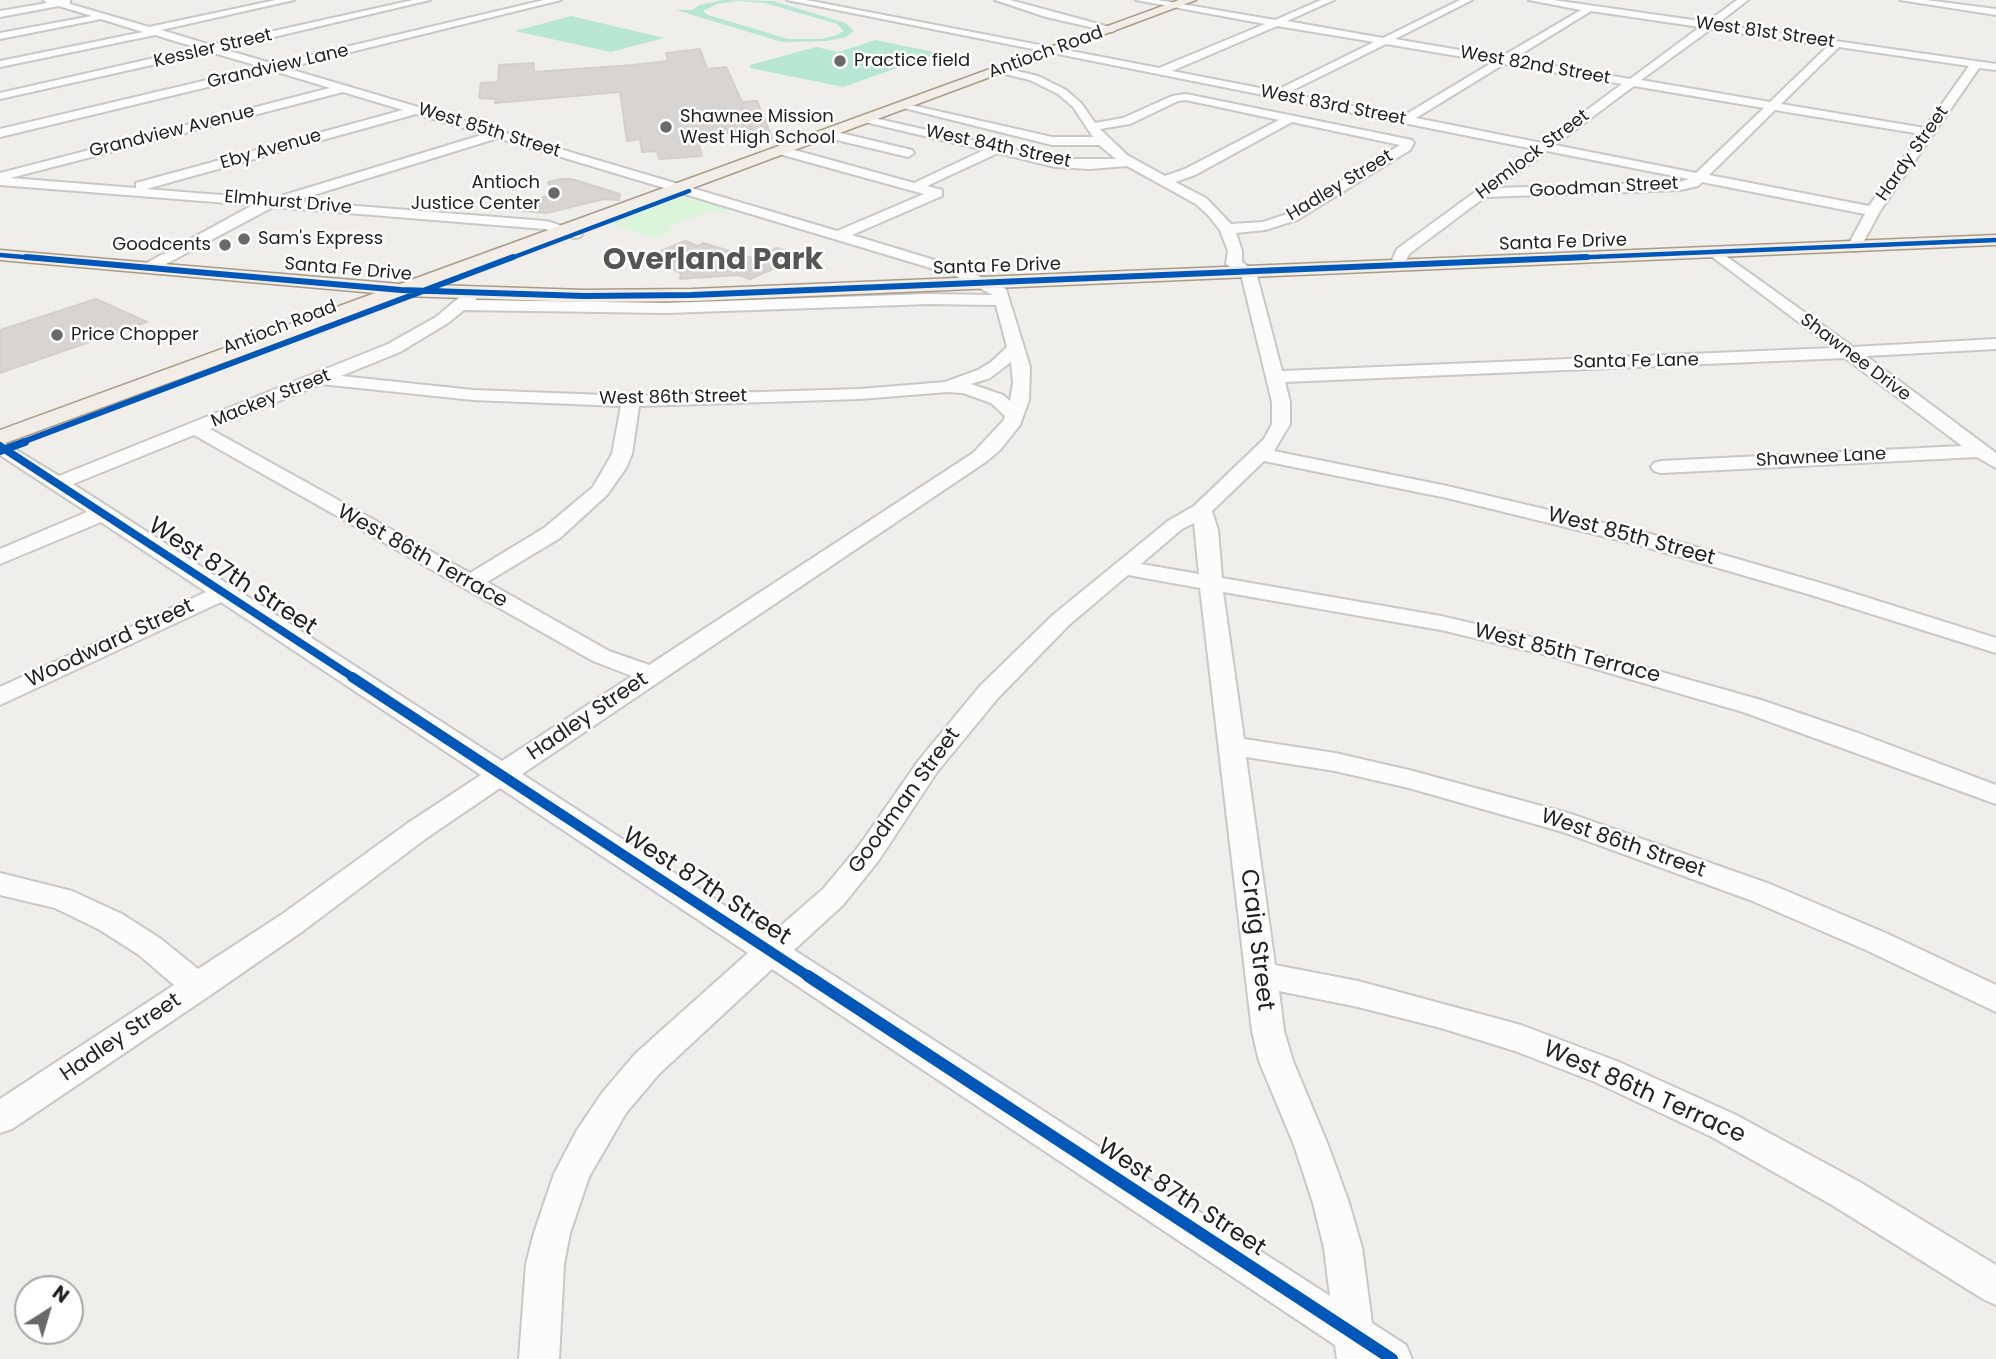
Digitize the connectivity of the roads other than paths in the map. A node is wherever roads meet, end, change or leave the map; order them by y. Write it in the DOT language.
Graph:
graph roads {
  1 [pos="78,0"];
  2 [pos="289,0"];
  3 [pos="425,0"];
  4 [pos="556,0"];
  5 [pos="793,0"];
  6 [pos="1000,0"];
  7 [pos="1141,0"];
  8 [pos="1190,0"];
  9 [pos="1329,0"];
  10 [pos="1466,0"];
  11 [pos="1534,0"];
  12 [pos="1743,0"];
  13 [pos="1905,0"];
  14 [pos="54,2"];
  15 [pos="1174,6"];
  16 [pos="1590,8"];
  17 [pos="1996,12"];
  18 [pos="0,15"];
  19 [pos="104,16"];
  20 [pos="1275,23"];
  21 [pos="1711,25"];
  22 [pos="1112,29"];
  23 [pos="152,31"];
  24 [pos="0,36"];
  25 [pos="1385,41"];
  26 [pos="1836,44"];
  27 [pos="214,49"];
  28 [pos="1053,51"];
  29 [pos="1503,61"];
  30 [pos="0,64"];
  31 [pos="1976,64"];
  32 [pos="1996,67"];
  33 [pos="275,68"];
  34 [pos="1000,70"];
  35 [pos="1160,72"];
  36 [pos="1631,82"];
  37 [pos="344,88"];
  38 [pos="1277,94"];
  39 [pos="0,96"];
  40 [pos="902,106"];
  41 [pos="1773,106"];
  42 [pos="417,109"];
  43 [pos="869,118"];
  44 [pos="1291,118"];
  45 [pos="1404,120"];
  46 [pos="1092,127"];
  47 [pos="1928,132"];
  48 [pos="0,133"];
  49 [pos="1367,133"];
  50 [pos="500,134"];
  51 [pos="828,134"];
  52 [pos="1102,141"];
  53 [pos="1545,147"];
  54 [pos="998,149"];
  55 [pos="783,151"];
  56 [pos="908,153"];
  57 [pos="1128,162"];
  58 [pos="1700,178"];
  59 [pos="0,179"];
  60 [pos="1164,181"];
  61 [pos="915,187"];
  62 [pos="683,189"];
  63 [pos="125,191"];
  64 [pos="1483,193"];
  65 [pos="275,202"];
  66 [pos="1873,211"];
  67 [pos="1227,229"];
  68 [pos="568,232"];
  69 [pos="838,236"];
  70 [pos="1996,240"];
  71 [pos="1854,247"];
  72 [pos="1716,253"];
  73 [pos="0,255"];
  74 [pos="1242,261"];
  75 [pos="929,264"];
  76 [pos="1398,265"];
  77 [pos="146,269"];
  78 [pos="945,285"];
  79 [pos="401,290"];
  80 [pos="421,291"];
  81 [pos="993,291"];
  82 [pos="467,299"];
  83 [pos="1996,344"];
  84 [pos="1014,349"];
  85 [pos="1847,352"];
  86 [pos="1275,377"];
  87 [pos="323,379"];
  88 [pos="947,387"];
  89 [pos="631,401"];
  90 [pos="1015,415"];
  91 [pos="197,429"];
  92 [pos="1,446"];
  93 [pos="1259,454"];
  94 [pos="1988,456"];
  95 [pos="1661,467"];
  96 [pos="56,484"];
  97 [pos="1201,510"];
  98 [pos="101,514"];
  99 [pos="0,557"];
  100 [pos="1124,568"];
  101 [pos="470,583"];
  102 [pos="1211,584"];
  103 [pos="222,593"];
  104 [pos="1996,646"];
  105 [pos="652,675"];
  106 [pos="0,697"];
  107 [pos="1231,746"];
  108 [pos="500,775"];
  109 [pos="1996,795"];
  110 [pos="0,884"];
  111 [pos="772,953"];
  112 [pos="1261,975"];
  113 [pos="198,987"];
  114 [pos="1996,999"];
  115 [pos="0,1118"];
  116 [pos="1996,1286"];
  117 [pos="1356,1347"];
  118 [pos="539,1359"];
  119 [pos="1392,1359"];
  1 -- 14 [label="street"];
  2 -- 23 [label="street"];
  3 -- 27 [label="street, Kessler Street"];
  4 -- 33 [label="street, Grandview Lane"];
  5 -- 28 [label="street, West 83rd Street"];
  6 -- 22 [label="street"];
  7 -- 15 [label="street, West 82nd Street"];
  8 -- 15 [label="main road, Antioch Road"];
  9 -- 20 [label="street"];
  10 -- 25 [label="street"];
  11 -- 16 [label="street, West 81st Street"];
  12 -- 21 [label="street, Hemlock Street"];
  13 -- 17 [label="street"];
  14 -- 18 [label="street"];
  14 -- 19 [label="street, West 85th Street"];
  15 -- 20 [label="street, West 82nd Street"];
  15 -- 22 [label="main road, Antioch Road"];
  16 -- 21 [label="street, West 81st Street"];
  16 -- 29 [label="street"];
  19 -- 23 [label="street, West 85th Street"];
  19 -- 24 [label="street"];
  20 -- 25 [label="street, West 82nd Street"];
  20 -- 35 [label="street"];
  21 -- 26 [label="street, West 81st Street"];
  21 -- 36 [label="street, Hemlock Street"];
  22 -- 28 [label="main road, Antioch Road"];
  23 -- 27 [label="street, West 85th Street"];
  23 -- 30 [label="street"];
  25 -- 29 [label="street, West 82nd Street"];
  25 -- 38 [label="street"];
  26 -- 31 [label="street, West 81st Street"];
  26 -- 41 [label="street, Goodman Street"];
  27 -- 33 [label="street, West 85th Street"];
  27 -- 39 [label="street, Kessler Street"];
  28 -- 34 [label="main road, Antioch Road"];
  28 -- 35 [label="street, West 83rd Street"];
  29 -- 36 [label="street, West 82nd Street"];
  29 -- 45 [label="street"];
  31 -- 32 [label="street, West 81st Street"];
  31 -- 47 [label="street, Hardy Street"];
  33 -- 37 [label="street, West 85th Street"];
  33 -- 48 [label="street, Grandview Lane"];
  34 -- 40 [label="main road, Antioch Road"];
  34 -- 46 [label="street"];
  35 -- 38 [label="street, West 83rd Street"];
  36 -- 41 [label="street, West 82nd Street"];
  36 -- 53 [label="street, Hemlock Street"];
  37 -- 42 [label="street, West 85th Street"];
  37 -- 59 [label="street, Grandview Avenue"];
  38 -- 45 [label="street, West 83rd Street"];
  40 -- 43 [label="main road, Antioch Road"];
  40 -- 52 [label="street"];
  41 -- 47 [label="street, West 82nd Street"];
  41 -- 58 [label="street, Goodman Street"];
  42 -- 50 [label="street, West 85th Street"];
  42 -- 63 [label="street, Eby Avenue"];
  43 -- 51 [label="main road, Antioch Road"];
  43 -- 54 [label="street, West 84th Street"];
  44 -- 46 [label="street, West 83rd Street"];
  44 -- 49 [label="street, West 83rd Street"];
  44 -- 60 [label="street"];
  45 -- 53 [label="street, West 83rd Street"];
  46 -- 52 [label="street"];
  47 -- 66 [label="street, Hardy Street"];
  49 -- 67 [label="street, Hadley Street"];
  50 -- 62 [label="street, West 85th Street"];
  50 -- 65 [label="street"];
  51 -- 55 [label="main road, Antioch Road"];
  51 -- 56 [label="street"];
  52 -- 57 [label="street"];
  53 -- 58 [label="street, West 83rd Street"];
  53 -- 64 [label="street, Hemlock Street"];
  54 -- 57 [label="street, West 84th Street"];
  54 -- 61 [label="street"];
  55 -- 61 [label="street"];
  55 -- 62 [label="main road, Antioch Road"];
  57 -- 60 [label="street"];
  58 -- 64 [label="street, Goodman Street"];
  58 -- 66 [label="street, West 83rd Street"];
  59 -- 63 [label="street, Elmhurst Drive"];
  60 -- 67 [label="street"];
  61 -- 69 [label="street"];
  62 -- 68 [label="main road, Antioch Road"];
  62 -- 69 [label="street, West 85th Street"];
  63 -- 65 [label="street, Elmhurst Drive"];
  64 -- 76 [label="street, Hemlock Street"];
  65 -- 68 [label="street, Elmhurst Drive"];
  65 -- 77 [label="street"];
  66 -- 71 [label="street, Hardy Street"];
  67 -- 74 [label="street, Goodman Street"];
  68 -- 79 [label="main road, Antioch Road"];
  68 -- 80 [label="main road, Antioch Road"];
  69 -- 75 [label="street, West 85th Street"];
  70 -- 71 [label="main road, Santa Fe Drive"];
  71 -- 72 [label="main road, Santa Fe Drive"];
  72 -- 76 [label="main road, Santa Fe Drive"];
  72 -- 85 [label="street, Shawnee Drive"];
  73 -- 77 [label="main road, Santa Fe Drive"];
  74 -- 76 [label="main road, Santa Fe Drive"];
  74 -- 81 [label="main road, Santa Fe Drive"];
  74 -- 86 [label="street, Goodman Street"];
  75 -- 78 [label="street"];
  75 -- 81 [label="street, West 85th Street"];
  77 -- 79 [label="main road, Santa Fe Drive"];
  78 -- 81 [label="main road, Santa Fe Drive"];
  78 -- 82 [label="main road, Santa Fe Drive"];
  79 -- 80 [label="main road, Santa Fe Drive"];
  79 -- 92 [label="main road, Antioch Road"];
  80 -- 82 [label="main road, Santa Fe Drive"];
  80 -- 92 [label="main road, Antioch Road"];
  81 -- 82 [label="street"];
  81 -- 84 [label="street, Hadley Street"];
  82 -- 87 [label="street, Mackey Street"];
  83 -- 85 [label="street, Santa Fe Lane"];
  84 -- 88 [label="street"];
  84 -- 90 [label="street, Hadley Street"];
  85 -- 86 [label="street, Santa Fe Lane"];
  85 -- 94 [label="street, Shawnee Drive"];
  86 -- 93 [label="street, Goodman Street"];
  87 -- 89 [label="street, West 86th Street"];
  87 -- 91 [label="street, Mackey Street"];
  88 -- 89 [label="street, West 86th Street"];
  88 -- 90 [label="street, West 86th Street"];
  89 -- 101 [label="street"];
  90 -- 105 [label="street, Hadley Street"];
  91 -- 96 [label="street, Mackey Street"];
  91 -- 101 [label="street, West 86th Terrace"];
  92 -- 96 [label="street, West 87th Street"];
  93 -- 97 [label="street, Goodman Street"];
  93 -- 104 [label="street, West 85th Street"];
  94 -- 95 [label="street, Shawnee Lane"];
  96 -- 98 [label="street, West 87th Street"];
  97 -- 100 [label="street, Goodman Street"];
  97 -- 102 [label="street, Craig Street"];
  98 -- 99 [label="street"];
  98 -- 103 [label="street, West 87th Street"];
  100 -- 102 [label="street, West 85th Terrace"];
  100 -- 111 [label="street, Goodman Street"];
  101 -- 105 [label="street, West 86th Terrace"];
  102 -- 107 [label="street, Craig Street"];
  102 -- 109 [label="street, West 85th Terrace"];
  103 -- 106 [label="street, Woodward Street"];
  103 -- 108 [label="street, West 87th Street"];
  105 -- 108 [label="street, Hadley Street"];
  107 -- 112 [label="street, Craig Street"];
  107 -- 114 [label="street, West 86th Street"];
  108 -- 111 [label="street, West 87th Street"];
  108 -- 113 [label="street, Hadley Street"];
  110 -- 113 [label="street"];
  111 -- 117 [label="street, West 87th Street"];
  111 -- 118 [label="street, Goodman Street"];
  112 -- 116 [label="street, West 86th Terrace"];
  112 -- 117 [label="street, Craig Street"];
  113 -- 115 [label="street, Hadley Street"];
  117 -- 119 [label="street, West 87th Street"];
}
